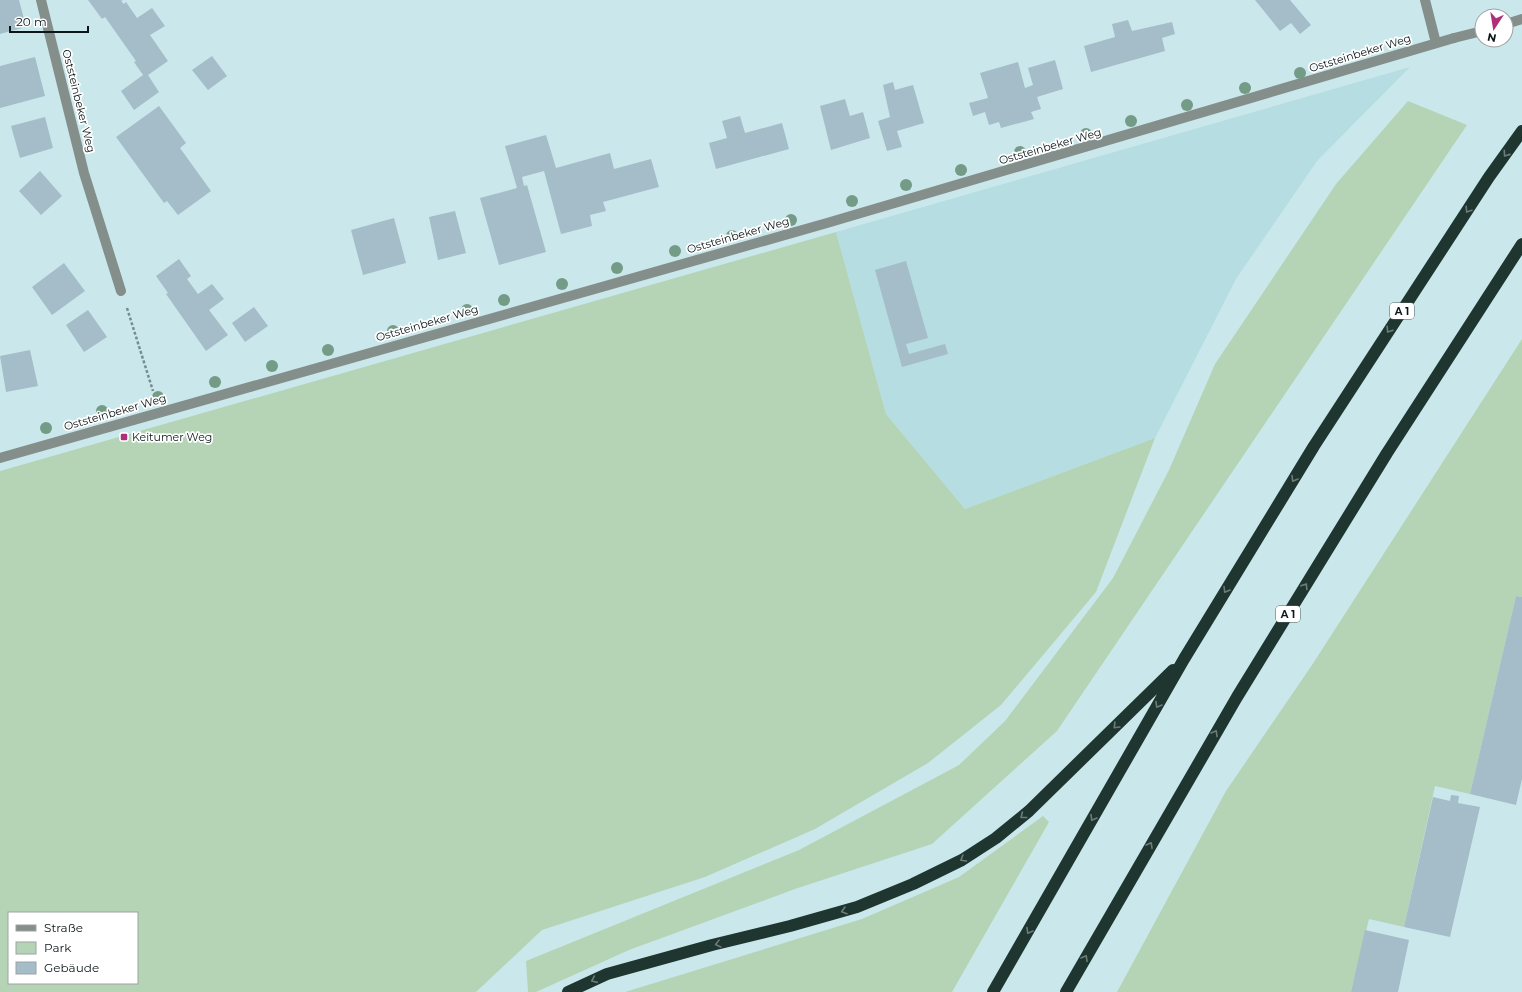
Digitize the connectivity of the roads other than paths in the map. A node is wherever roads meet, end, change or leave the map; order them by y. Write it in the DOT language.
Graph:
graph roads {
  1 [pos="41,0"];
  2 [pos="1425,0"];
  3 [pos="1474,33"];
  4 [pos="1436,43"];
  5 [pos="1522,130"];
  6 [pos="1522,244"];
  7 [pos="121,291"];
  8 [pos="0,458"];
  9 [pos="1184,659"];
  10 [pos="568,992"];
  11 [pos="993,992"];
  12 [pos="1066,992"];
  1 -- 7 [label="street, Oststeinbeker Weg"];
  2 -- 4 [label="street"];
  3 -- 4 [label="street, Oststeinbeker Weg, bridge"];
  4 -- 8 [label="street, Oststeinbeker Weg"];
  5 -- 9 [label="highway, A 1, one-way"];
  12 -- 6 [label="highway, A 1, one-way"];
  9 -- 10 [label="highway, one-way"];
  9 -- 11 [label="highway, A 1, one-way"];
}
